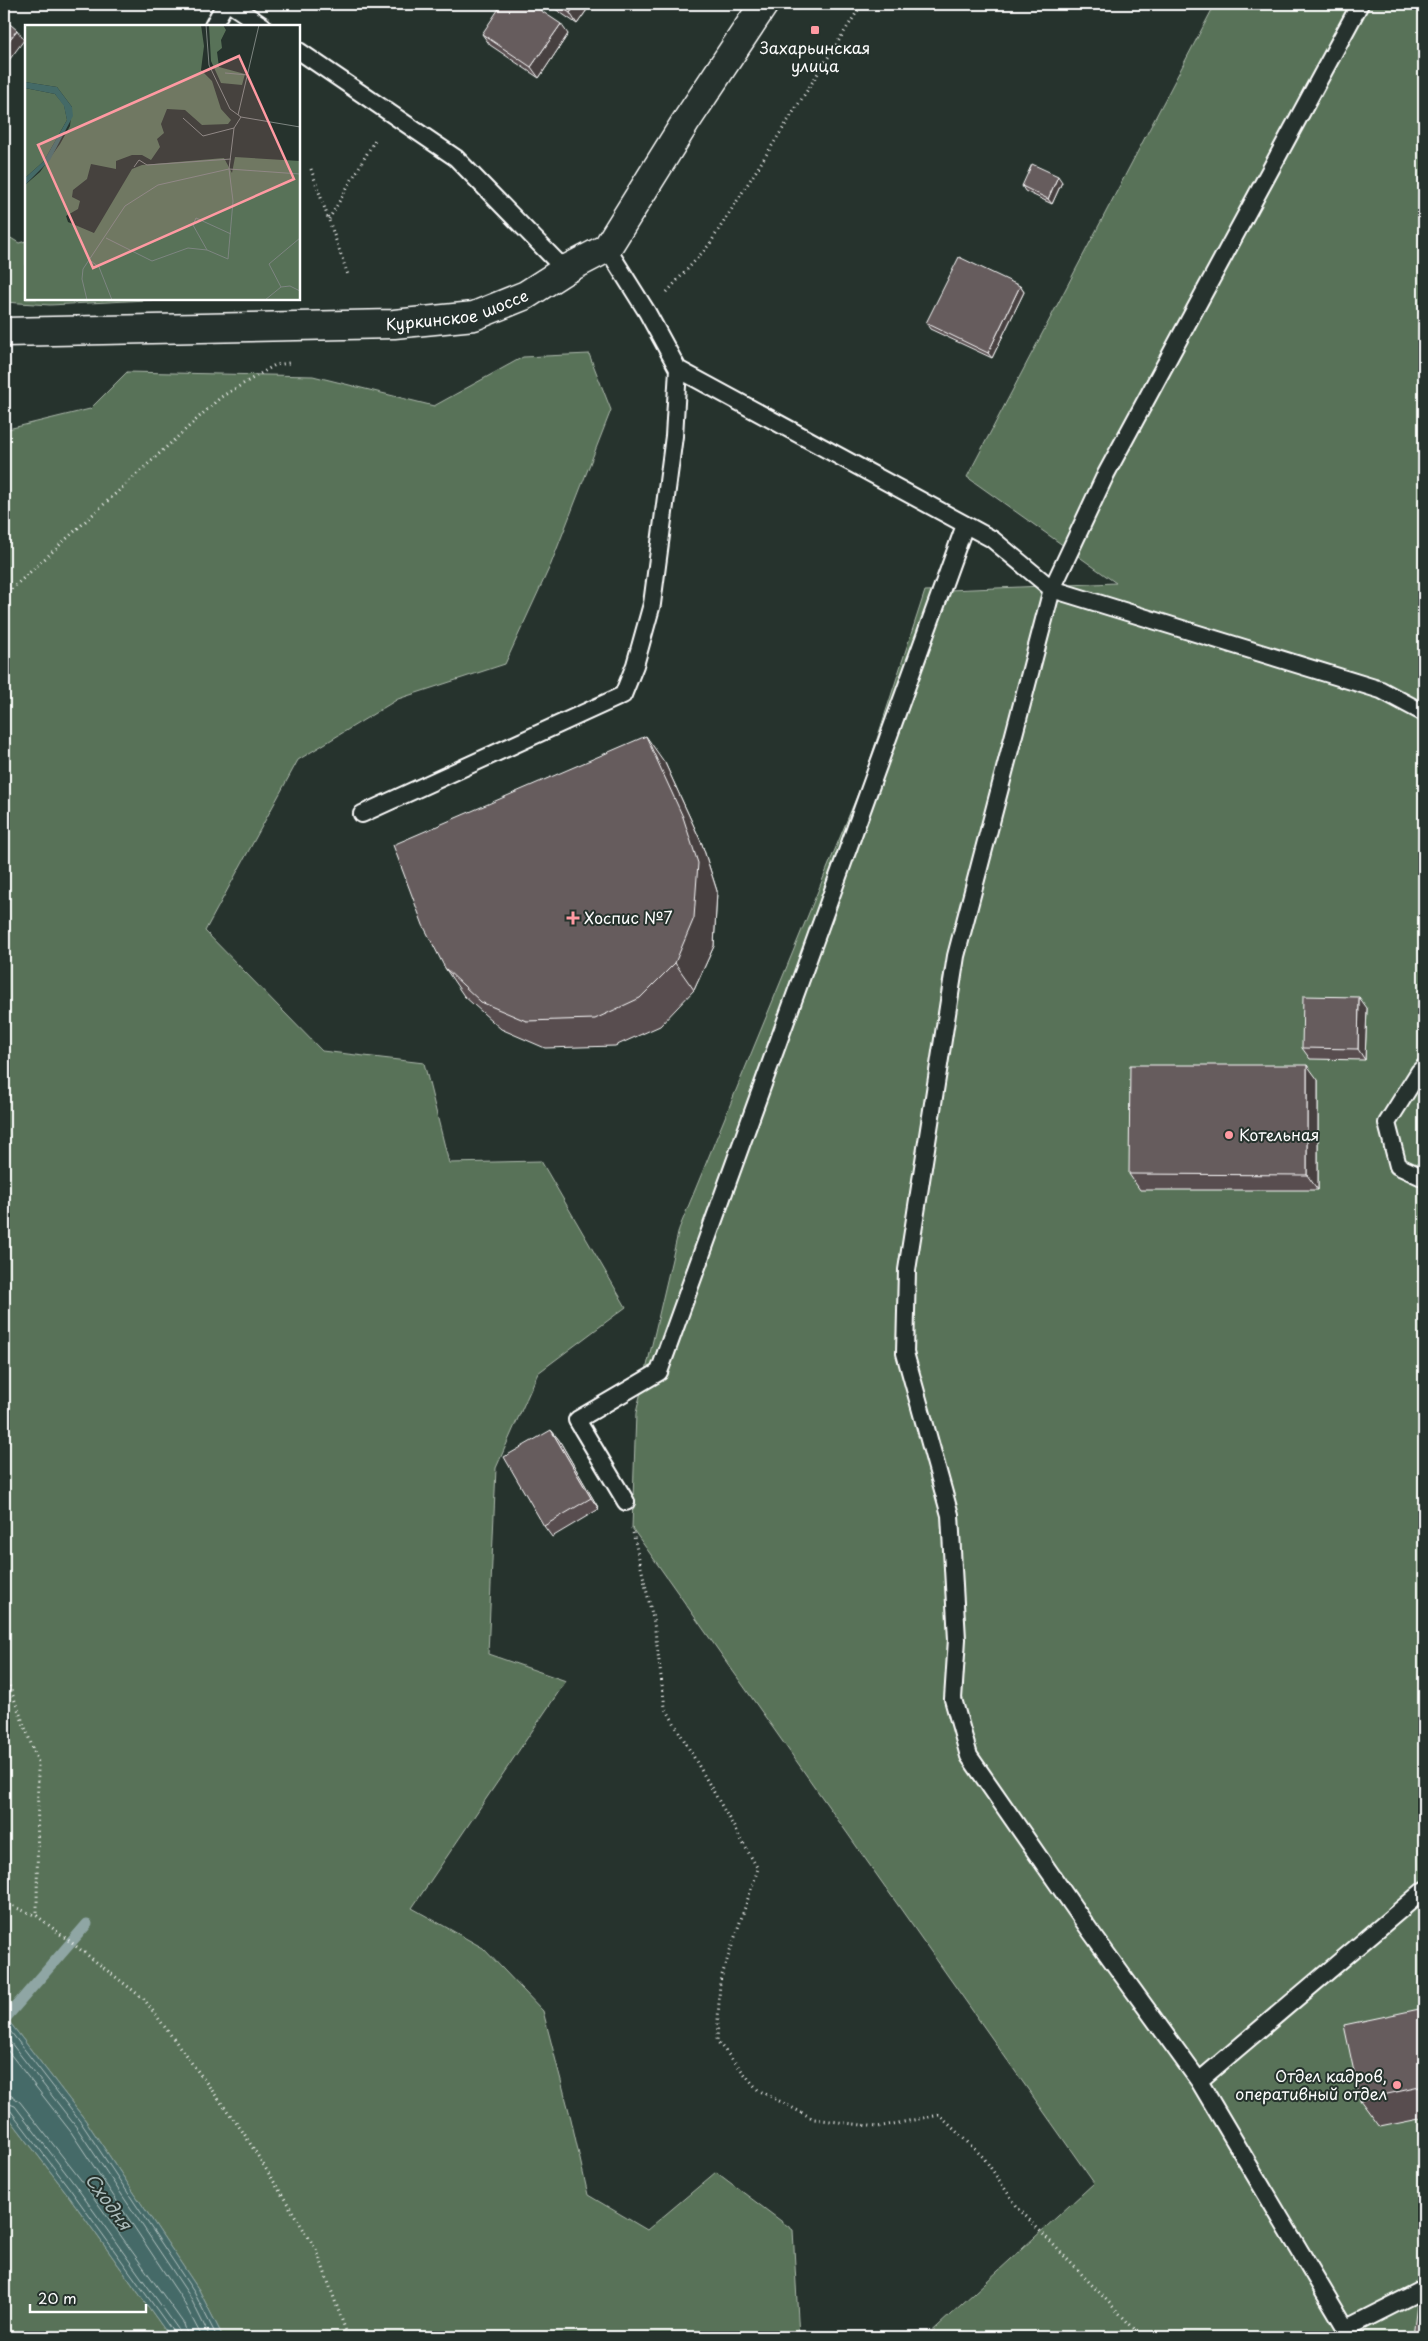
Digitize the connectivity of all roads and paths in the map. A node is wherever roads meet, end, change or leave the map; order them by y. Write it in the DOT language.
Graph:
graph roads {
  1 [pos="225,4"];
  2 [pos="230,4"];
  3 [pos="764,4"];
  4 [pos="862,4"];
  5 [pos="1360,4"];
  6 [pos="213,25"];
  7 [pos="262,25"];
  8 [pos="300,52"];
  9 [pos="391,113"];
  10 [pos="311,169"];
  11 [pos="329,219"];
  12 [pos="607,248"];
  13 [pos="565,270"];
  14 [pos="348,275"];
  15 [pos="647,312"];
  16 [pos="4,332"];
  17 [pos="295,362"];
  18 [pos="678,369"];
  19 [pos="965,525"];
  20 [pos="1052,589"];
  21 [pos="4,596"];
  22 [pos="1424,713"];
  23 [pos="362,814"];
  24 [pos="1424,1067"];
  25 [pos="1424,1178"];
  26 [pos="626,1502"];
  27 [pos="4,1672"];
  28 [pos="1424,1890"];
  29 [pos="4,1903"];
  30 [pos="37,1916"];
  31 [pos="1199,2081"];
  32 [pos="1424,2289"];
  33 [pos="1349,2333"];
  34 [pos="348,2337"];
  35 [pos="1142,2337"];
  1 -- 6 [label="lane"];
  2 -- 7 [label="lane"];
  3 -- 12 [label="main road"];
  4 -- 15 [label="path"];
  5 -- 20 [label="lane"];
  8 -- 9 [label="lane"];
  9 -- 11 [label="path"];
  9 -- 13 [label="lane"];
  10 -- 11 [label="path"];
  11 -- 14 [label="path"];
  12 -- 13 [label="main road, Куркинское шоссе"];
  12 -- 15 [label="lane"];
  13 -- 16 [label="main road, Куркинское шоссе"];
  15 -- 18 [label="lane"];
  17 -- 21 [label="path"];
  18 -- 19 [label="lane"];
  18 -- 23 [label="lane"];
  19 -- 20 [label="lane"];
  19 -- 26 [label="lane"];
  20 -- 22 [label="lane"];
  20 -- 31 [label="lane"];
  24 -- 25 [label="lane"];
  26 -- 35 [label="path"];
  27 -- 30 [label="path"];
  28 -- 31 [label="lane"];
  29 -- 30 [label="path"];
  30 -- 34 [label="path"];
  31 -- 33 [label="lane"];
  32 -- 33 [label="lane"];
}
